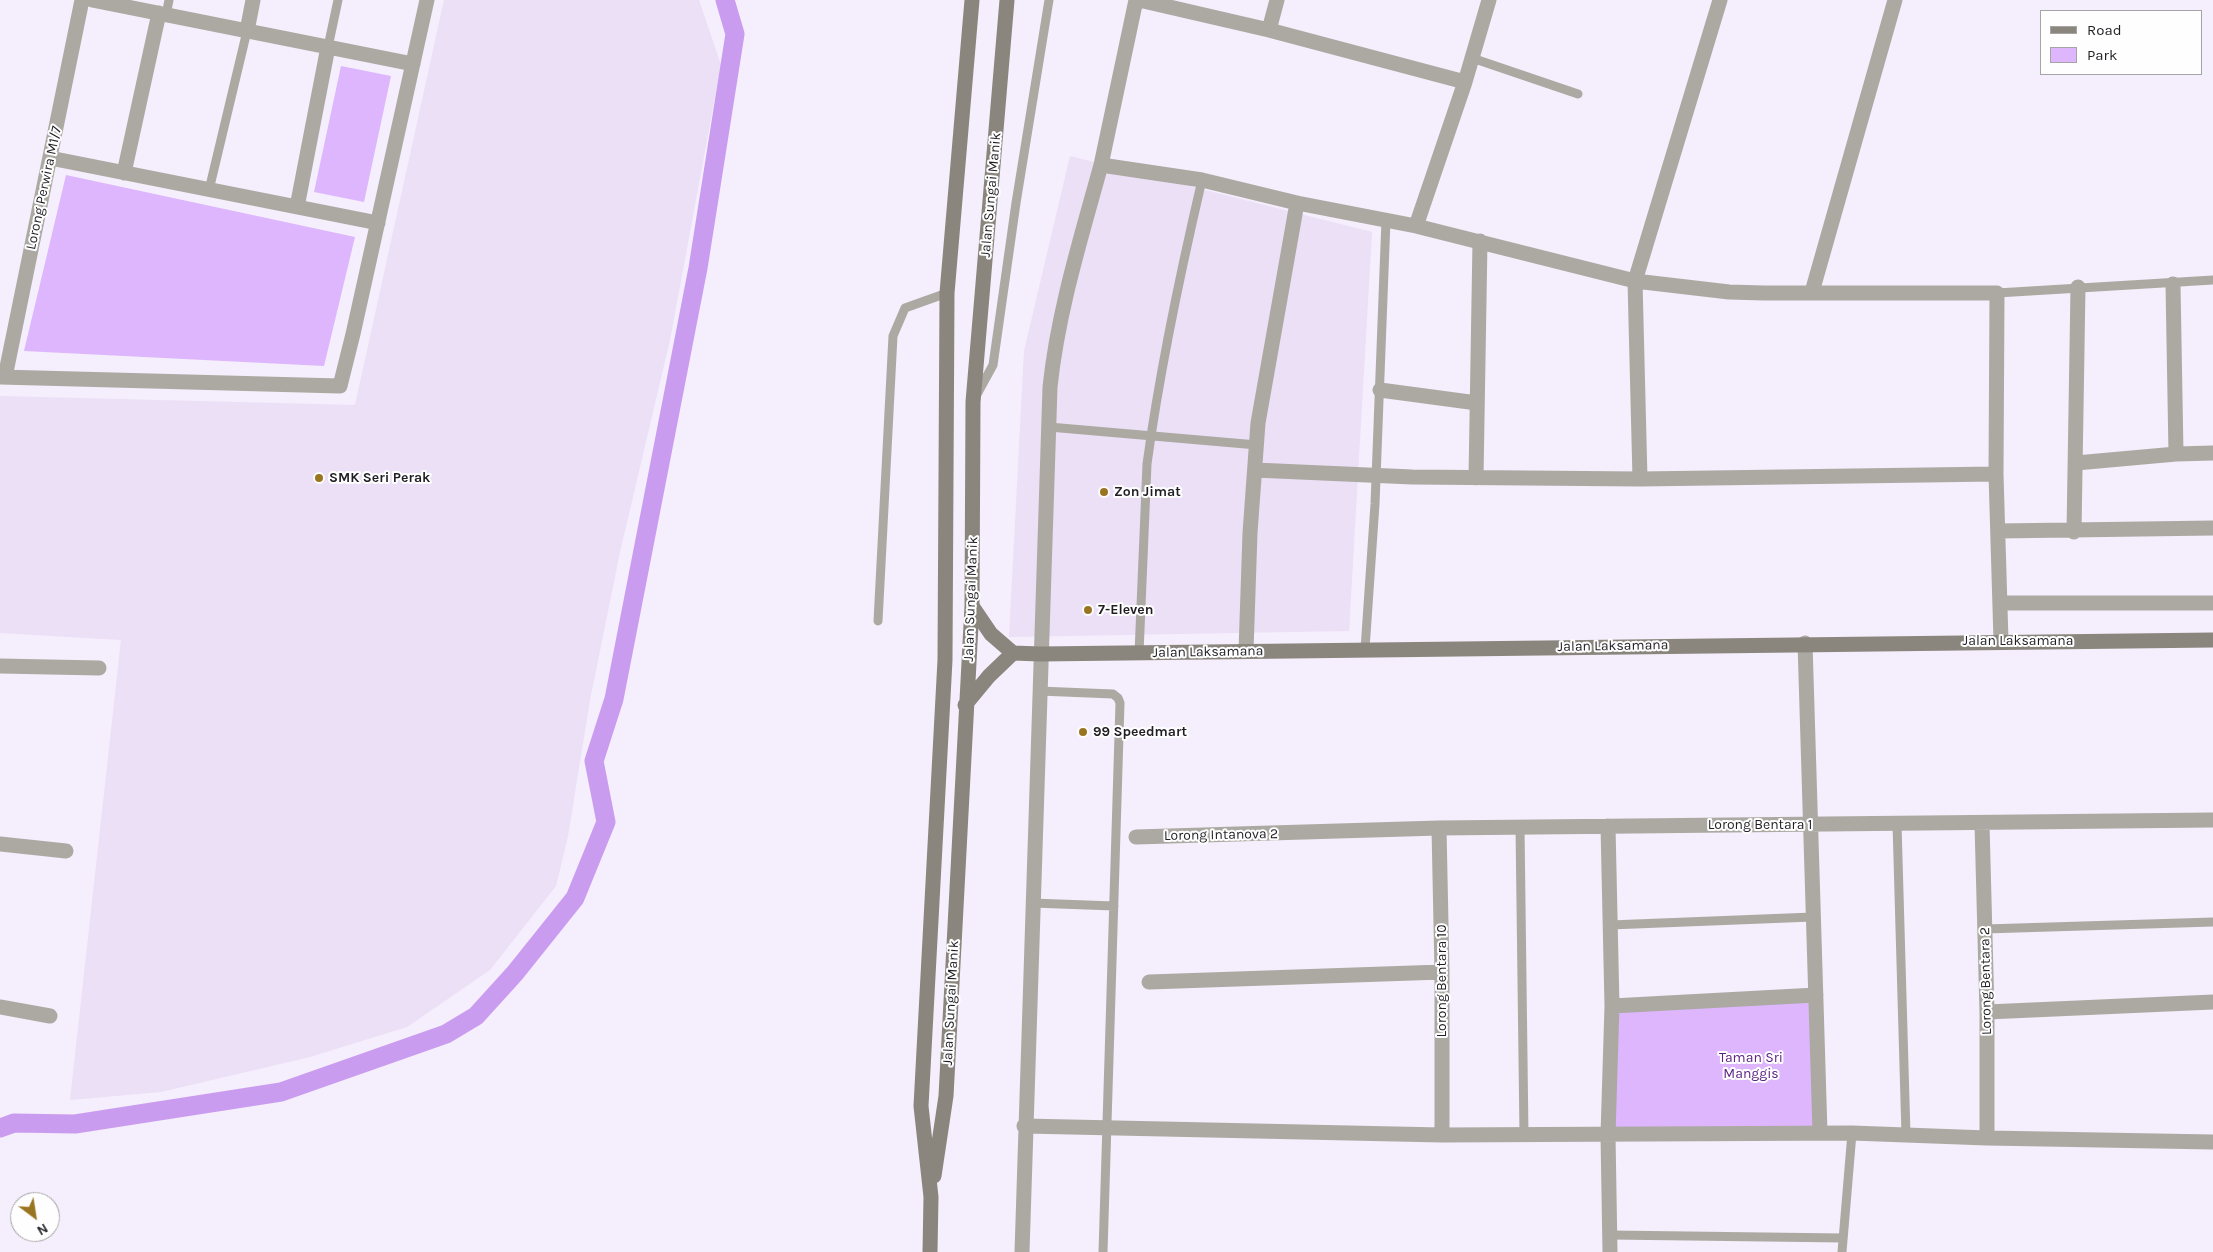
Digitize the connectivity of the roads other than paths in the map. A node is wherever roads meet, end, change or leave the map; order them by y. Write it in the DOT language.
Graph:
graph roads {
  1 [pos="82,0"];
  2 [pos="92,0"];
  3 [pos="253,0"];
  4 [pos="338,0"];
  5 [pos="426,0"];
  6 [pos="972,0"];
  7 [pos="1007,0"];
  8 [pos="1049,0"];
  9 [pos="1138,0"];
  10 [pos="1277,0"];
  11 [pos="1488,0"];
  12 [pos="1720,0"];
  13 [pos="1895,0"];
  14 [pos="165,9"];
  15 [pos="1268,30"];
  16 [pos="247,31"];
  17 [pos="328,47"];
  18 [pos="1472,58"];
  19 [pos="413,64"];
  20 [pos="1465,82"];
  21 [pos="1578,94"];
  22 [pos="50,158"];
  23 [pos="1101,165"];
  24 [pos="124,173"];
  25 [pos="1202,180"];
  26 [pos="209,190"];
  27 [pos="1297,203"];
  28 [pos="297,207"];
  29 [pos="1386,220"];
  30 [pos="378,223"];
  31 [pos="1416,226"];
  32 [pos="1480,241"];
  33 [pos="2213,280"];
  34 [pos="1635,281"];
  35 [pos="2173,284"];
  36 [pos="2078,287"];
  37 [pos="1812,292"];
  38 [pos="1997,292"];
  39 [pos="947,293"];
  40 [pos="3,377"];
  41 [pos="1380,390"];
  42 [pos="973,402"];
  43 [pos="1478,403"];
  44 [pos="1049,427"];
  45 [pos="1151,436"];
  46 [pos="1257,445"];
  47 [pos="2213,453"];
  48 [pos="2176,454"];
  49 [pos="2076,463"];
  50 [pos="1255,470"];
  51 [pos="1996,474"];
  52 [pos="1376,475"];
  53 [pos="1476,478"];
  54 [pos="1640,479"];
  55 [pos="2213,528"];
  56 [pos="1998,531"];
  57 [pos="2074,532"];
  58 [pos="2000,603"];
  59 [pos="2213,603"];
  60 [pos="972,606"];
  61 [pos="878,621"];
  62 [pos="2213,640"];
  63 [pos="2001,641"];
  64 [pos="1805,643"];
  65 [pos="1366,649"];
  66 [pos="1246,651"];
  67 [pos="1013,653"];
  68 [pos="1139,653"];
  69 [pos="1040,654"];
  70 [pos="0,666"];
  71 [pos="99,668"];
  72 [pos="1039,691"];
  73 [pos="966,705"];
  74 [pos="2213,820"];
  75 [pos="1810,824"];
  76 [pos="1897,824"];
  77 [pos="1982,824"];
  78 [pos="1520,826"];
  79 [pos="1608,826"];
  80 [pos="1439,828"];
  81 [pos="1306,833"];
  82 [pos="1136,837"];
  83 [pos="0,844"];
  84 [pos="66,851"];
  85 [pos="1032,904"];
  86 [pos="1114,906"];
  87 [pos="1813,917"];
  88 [pos="2213,922"];
  89 [pos="1610,925"];
  90 [pos="1985,929"];
  91 [pos="1442,972"];
  92 [pos="1149,982"];
  93 [pos="1816,995"];
  94 [pos="2213,1002"];
  95 [pos="1612,1006"];
  96 [pos="0,1007"];
  97 [pos="1987,1012"];
  98 [pos="50,1016"];
  99 [pos="1024,1126"];
  100 [pos="1106,1128"];
  101 [pos="1820,1133"];
  102 [pos="1852,1133"];
  103 [pos="1442,1135"];
  104 [pos="1524,1135"];
  105 [pos="1608,1135"];
  106 [pos="1906,1135"];
  107 [pos="1987,1138"];
  108 [pos="2213,1142"];
  109 [pos="930,1197"];
  110 [pos="1610,1235"];
  111 [pos="1843,1238"];
  112 [pos="930,1252"];
  113 [pos="1022,1252"];
  114 [pos="1103,1252"];
  115 [pos="1610,1252"];
  116 [pos="1842,1252"];
  1 -- 22 [label="street, Lorong Perwira M1/7"];
  2 -- 14 [label="street"];
  3 -- 16 [label="street"];
  4 -- 17 [label="lane"];
  5 -- 19 [label="street"];
  6 -- 39 [label="main road, Jalan Sungai Manik"];
  7 -- 42 [label="main road, Jalan Sungai Manik"];
  8 -- 42 [label="lane"];
  9 -- 15 [label="street"];
  9 -- 23 [label="street"];
  10 -- 15 [label="street"];
  11 -- 18 [label="street"];
  12 -- 34 [label="street"];
  13 -- 37 [label="street"];
  14 -- 16 [label="street"];
  14 -- 24 [label="street"];
  15 -- 20 [label="street"];
  16 -- 17 [label="street"];
  16 -- 26 [label="lane"];
  17 -- 19 [label="street"];
  17 -- 28 [label="street"];
  18 -- 20 [label="street"];
  18 -- 21 [label="lane"];
  19 -- 30 [label="street"];
  20 -- 31 [label="street"];
  22 -- 24 [label="street"];
  22 -- 40 [label="street, Lorong Perwira M1/7"];
  23 -- 25 [label="street"];
  23 -- 44 [label="street"];
  24 -- 26 [label="street"];
  25 -- 27 [label="street"];
  25 -- 45 [label="lane"];
  26 -- 28 [label="street"];
  27 -- 29 [label="street"];
  27 -- 46 [label="street"];
  28 -- 30 [label="street"];
  29 -- 31 [label="street"];
  29 -- 41 [label="lane"];
  30 -- 40 [label="street"];
  31 -- 32 [label="street"];
  32 -- 34 [label="street"];
  32 -- 43 [label="street"];
  33 -- 35 [label="lane"];
  34 -- 37 [label="street"];
  34 -- 54 [label="street"];
  35 -- 36 [label="lane"];
  35 -- 48 [label="street"];
  36 -- 38 [label="lane"];
  36 -- 49 [label="street"];
  37 -- 38 [label="street"];
  38 -- 51 [label="street"];
  39 -- 61 [label="lane"];
  39 -- 109 [label="main road, Jalan Sungai Manik"];
  41 -- 43 [label="street"];
  41 -- 52 [label="lane"];
  42 -- 60 [label="main road, Jalan Sungai Manik"];
  43 -- 53 [label="street"];
  44 -- 45 [label="lane"];
  44 -- 69 [label="street"];
  45 -- 46 [label="lane"];
  45 -- 68 [label="lane"];
  46 -- 50 [label="street"];
  47 -- 48 [label="street"];
  48 -- 49 [label="street"];
  49 -- 57 [label="street"];
  50 -- 52 [label="street"];
  50 -- 66 [label="street"];
  51 -- 54 [label="street"];
  51 -- 56 [label="street"];
  52 -- 53 [label="street"];
  52 -- 65 [label="lane"];
  53 -- 54 [label="street"];
  55 -- 57 [label="street"];
  56 -- 57 [label="street"];
  56 -- 58 [label="street"];
  58 -- 59 [label="street"];
  58 -- 63 [label="street"];
  60 -- 67 [label="main road"];
  60 -- 73 [label="main road, Jalan Sungai Manik"];
  62 -- 63 [label="main road, Jalan Laksamana"];
  63 -- 64 [label="main road, Jalan Laksamana"];
  64 -- 65 [label="main road, Jalan Laksamana"];
  64 -- 75 [label="street"];
  65 -- 66 [label="main road, Jalan Laksamana"];
  66 -- 68 [label="main road, Jalan Laksamana"];
  67 -- 69 [label="main road, Jalan Laksamana"];
  67 -- 73 [label="main road"];
  68 -- 69 [label="main road, Jalan Laksamana"];
  69 -- 72 [label="street"];
  70 -- 71 [label="street"];
  72 -- 85 [label="street"];
  72 -- 86 [label="lane"];
  73 -- 109 [label="main road, Jalan Sungai Manik"];
  74 -- 77 [label="street, Lorong Bentara 1"];
  75 -- 76 [label="street, Lorong Bentara 1"];
  75 -- 79 [label="street, Lorong Bentara 1"];
  75 -- 87 [label="street"];
  76 -- 77 [label="street, Lorong Bentara 1"];
  76 -- 106 [label="lane"];
  77 -- 90 [label="street, Lorong Bentara 2"];
  78 -- 79 [label="street, Lorong Bentara 1"];
  78 -- 80 [label="street, Lorong Bentara 1"];
  78 -- 104 [label="lane"];
  79 -- 89 [label="street"];
  80 -- 81 [label="street, Lorong Bentara 1"];
  80 -- 91 [label="street, Lorong Bentara 10"];
  81 -- 82 [label="street, Lorong Intanova 2"];
  83 -- 84 [label="street"];
  85 -- 86 [label="lane"];
  85 -- 99 [label="street"];
  86 -- 100 [label="lane"];
  87 -- 89 [label="lane"];
  87 -- 93 [label="street"];
  88 -- 90 [label="lane"];
  89 -- 95 [label="street"];
  90 -- 97 [label="street, Lorong Bentara 2"];
  91 -- 92 [label="street"];
  91 -- 103 [label="street, Lorong Bentara 10"];
  93 -- 95 [label="street"];
  93 -- 101 [label="street"];
  94 -- 97 [label="street"];
  95 -- 105 [label="street"];
  96 -- 98 [label="street"];
  97 -- 107 [label="street, Lorong Bentara 2"];
  99 -- 100 [label="street"];
  99 -- 113 [label="street"];
  100 -- 103 [label="street"];
  100 -- 114 [label="lane"];
  101 -- 102 [label="street"];
  101 -- 105 [label="street"];
  102 -- 106 [label="street"];
  102 -- 111 [label="lane"];
  103 -- 104 [label="street"];
  104 -- 105 [label="street"];
  105 -- 110 [label="street"];
  106 -- 107 [label="street"];
  107 -- 108 [label="street"];
  109 -- 112 [label="main road, Jalan Sungai Manik"];
  110 -- 111 [label="lane"];
  110 -- 115 [label="street"];
  111 -- 116 [label="lane"];
}
